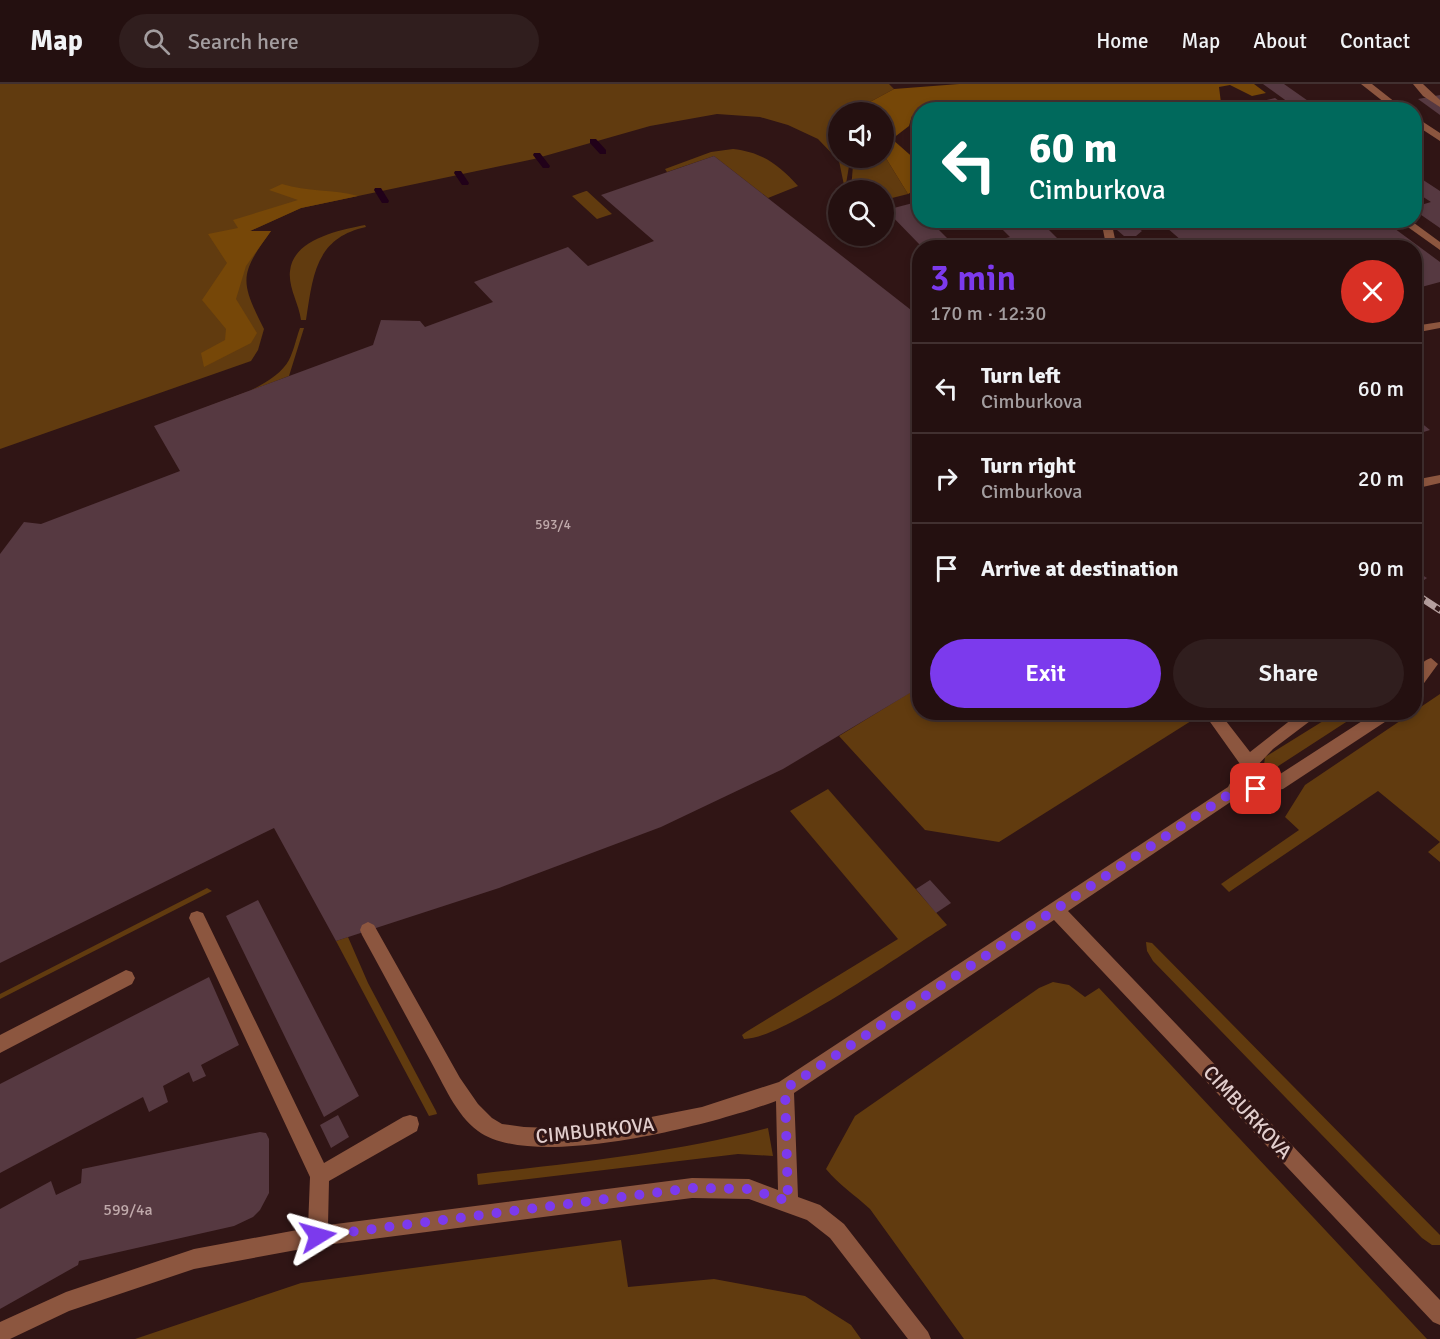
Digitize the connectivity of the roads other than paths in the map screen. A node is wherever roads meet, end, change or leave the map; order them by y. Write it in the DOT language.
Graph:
graph roads {
  1 [pos="1366,84"];
  2 [pos="1418,84"];
  3 [pos="1390,102"];
  4 [pos="1440,104"];
  5 [pos="1422,125"];
  6 [pos="1440,138"];
  7 [pos="1414,228"];
  8 [pos="1440,247"];
  9 [pos="1440,325"];
  10 [pos="1422,328"];
  11 [pos="1440,479"];
  12 [pos="1422,483"];
  13 [pos="1436,663"];
  14 [pos="1422,678"];
  15 [pos="1216,720"];
  16 [pos="1303,720"];
  17 [pos="1377,720"];
  18 [pos="1248,764"];
  19 [pos="1234,791"];
  20 [pos="1055,909"];
  21 [pos="197,918"];
  22 [pos="368,930"];
  23 [pos="126,978"];
  24 [pos="0,1044"];
  25 [pos="785,1089"];
  26 [pos="410,1124"];
  27 [pos="320,1176"];
  28 [pos="788,1201"];
  29 [pos="318,1236"];
  30 [pos="1440,1315"];
  31 [pos="0,1333"];
  32 [pos="921,1339"];
  1 -- 3 [label="street"];
  2 -- 4 [label="street"];
  5 -- 6 [label="street"];
  7 -- 8 [label="street"];
  9 -- 10 [label="street"];
  11 -- 12 [label="street"];
  13 -- 14 [label="street"];
  15 -- 18 [label="street"];
  16 -- 18 [label="street, CIMBURKOVA"];
  17 -- 19 [label="street, CIMBURKOVA"];
  18 -- 19 [label="street, CIMBURKOVA"];
  19 -- 20 [label="street, CIMBURKOVA"];
  20 -- 25 [label="street, CIMBURKOVA"];
  20 -- 30 [label="street, CIMBURKOVA"];
  21 -- 27 [label="street"];
  22 -- 25 [label="street, CIMBURKOVA"];
  23 -- 24 [label="street"];
  25 -- 28 [label="street"];
  26 -- 27 [label="street"];
  27 -- 29 [label="street"];
  28 -- 29 [label="street"];
  28 -- 32 [label="street"];
  29 -- 31 [label="street"];
}
